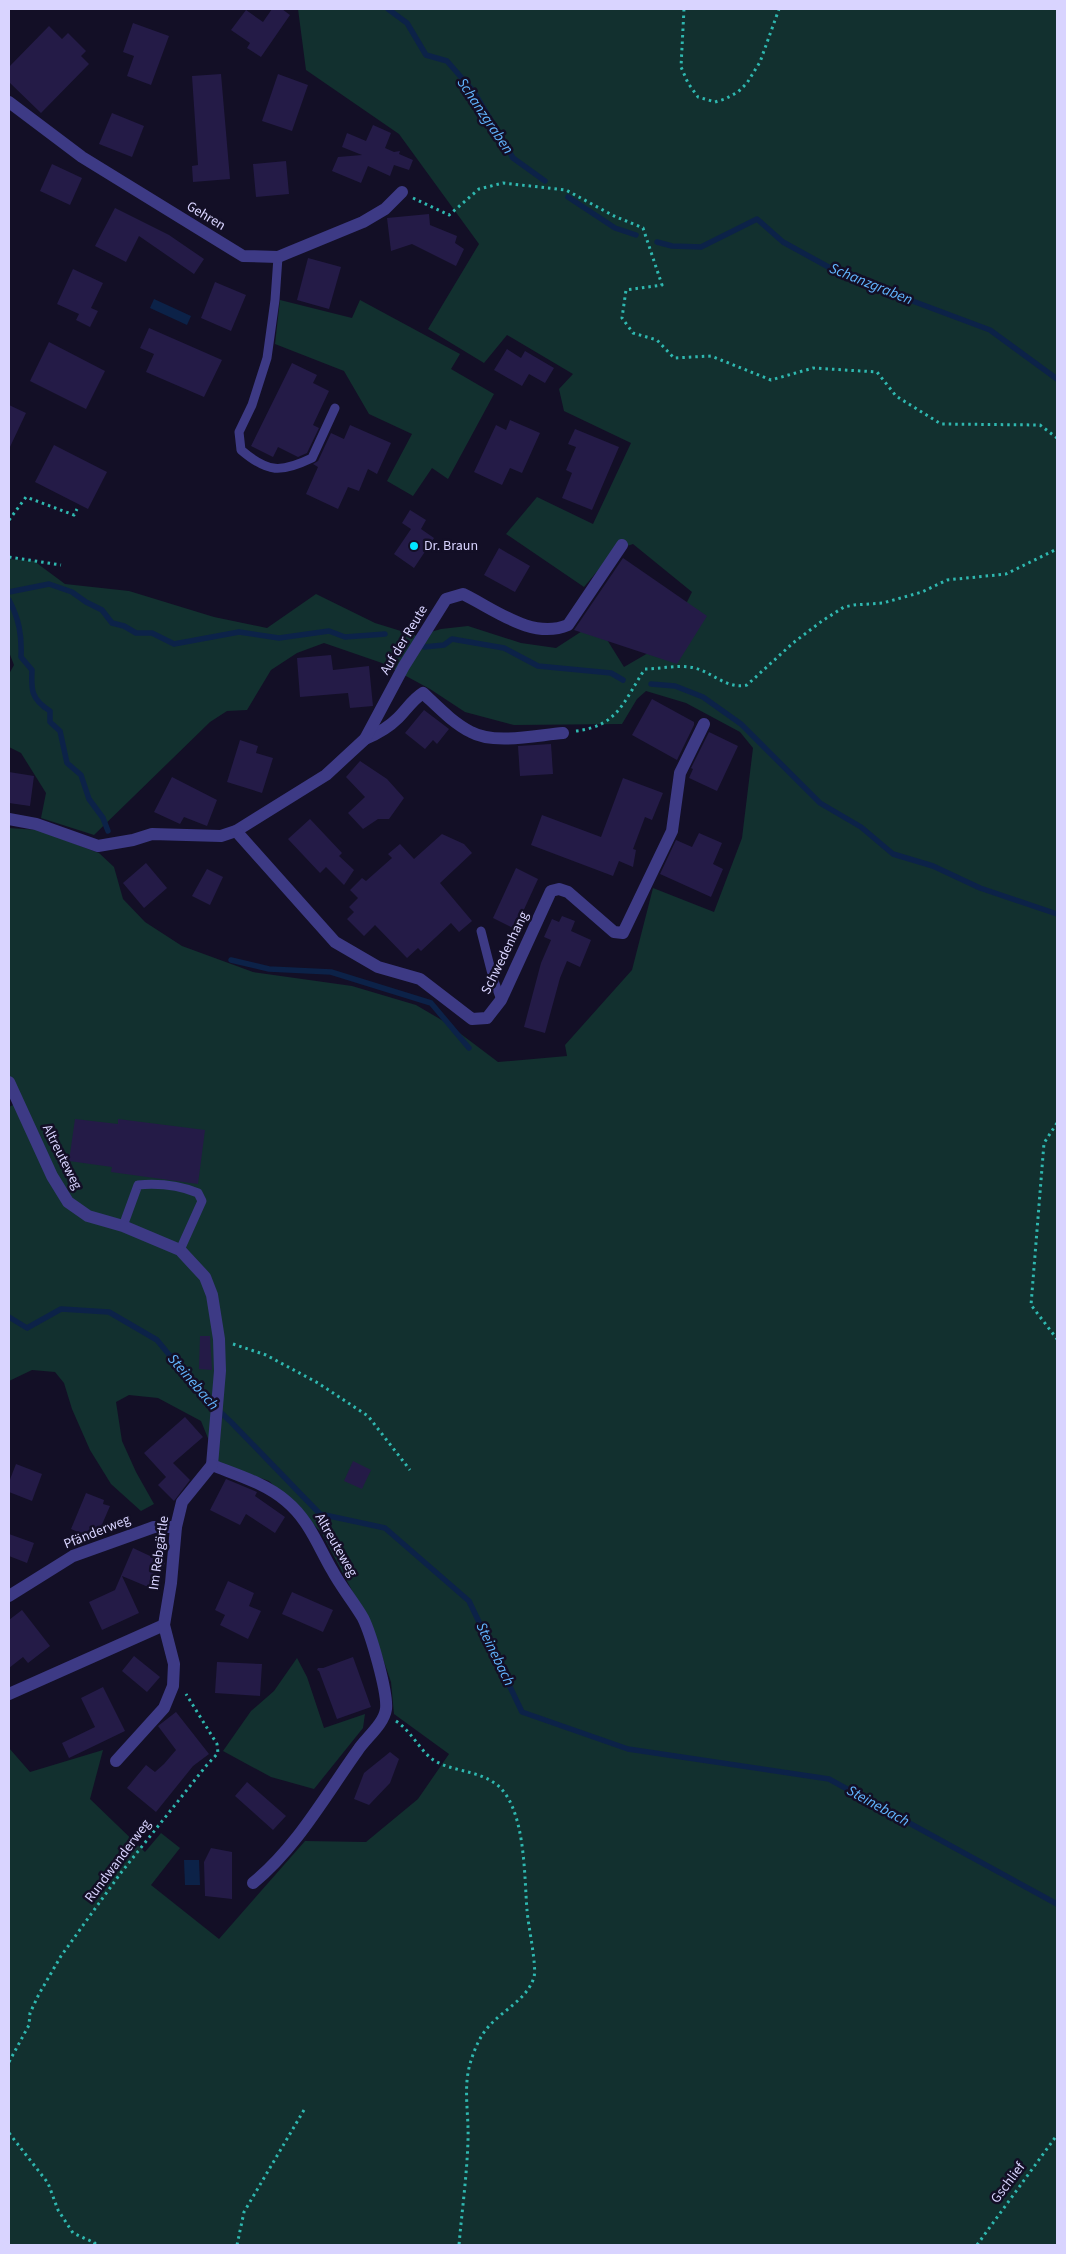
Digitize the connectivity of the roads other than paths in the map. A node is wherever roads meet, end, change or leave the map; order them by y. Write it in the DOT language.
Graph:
graph roads {
  1 [pos="9,102"];
  2 [pos="402,192"];
  3 [pos="278,257"];
  4 [pos="335,408"];
  5 [pos="622,545"];
  6 [pos="704,724"];
  7 [pos="563,733"];
  8 [pos="364,739"];
  9 [pos="9,819"];
  10 [pos="236,831"];
  11 [pos="481,931"];
  12 [pos="501,1000"];
  13 [pos="9,1082"];
  14 [pos="123,1226"];
  15 [pos="180,1250"];
  16 [pos="212,1465"];
  17 [pos="176,1527"];
  18 [pos="9,1596"];
  19 [pos="164,1625"];
  20 [pos="9,1694"];
  21 [pos="116,1761"];
  22 [pos="253,1883"];
  1 -- 3 [label="street, Gehren"];
  2 -- 3 [label="street, Gehren"];
  3 -- 4 [label="lane"];
  5 -- 8 [label="street, Auf der Reute"];
  6 -- 12 [label="street, Schwedenhang"];
  7 -- 8 [label="street, Auf der Reute"];
  8 -- 10 [label="street, Auf der Reute"];
  9 -- 10 [label="street, Auf der Reute"];
  10 -- 12 [label="street, Schwedenhang"];
  11 -- 12 [label="lane"];
  13 -- 14 [label="street, Altreuteweg"];
  14 -- 15 [label="street, Altreuteweg"];
  14 -- 15 [label="lane"];
  15 -- 16 [label="street, Altreuteweg"];
  16 -- 17 [label="street, Im Rebgärtle"];
  16 -- 22 [label="street, Altreuteweg"];
  17 -- 18 [label="street, Pfänderweg"];
  17 -- 19 [label="street, Im Rebgärtle"];
  19 -- 20 [label="street"];
  19 -- 21 [label="street, Im Rebgärtle"];
}
